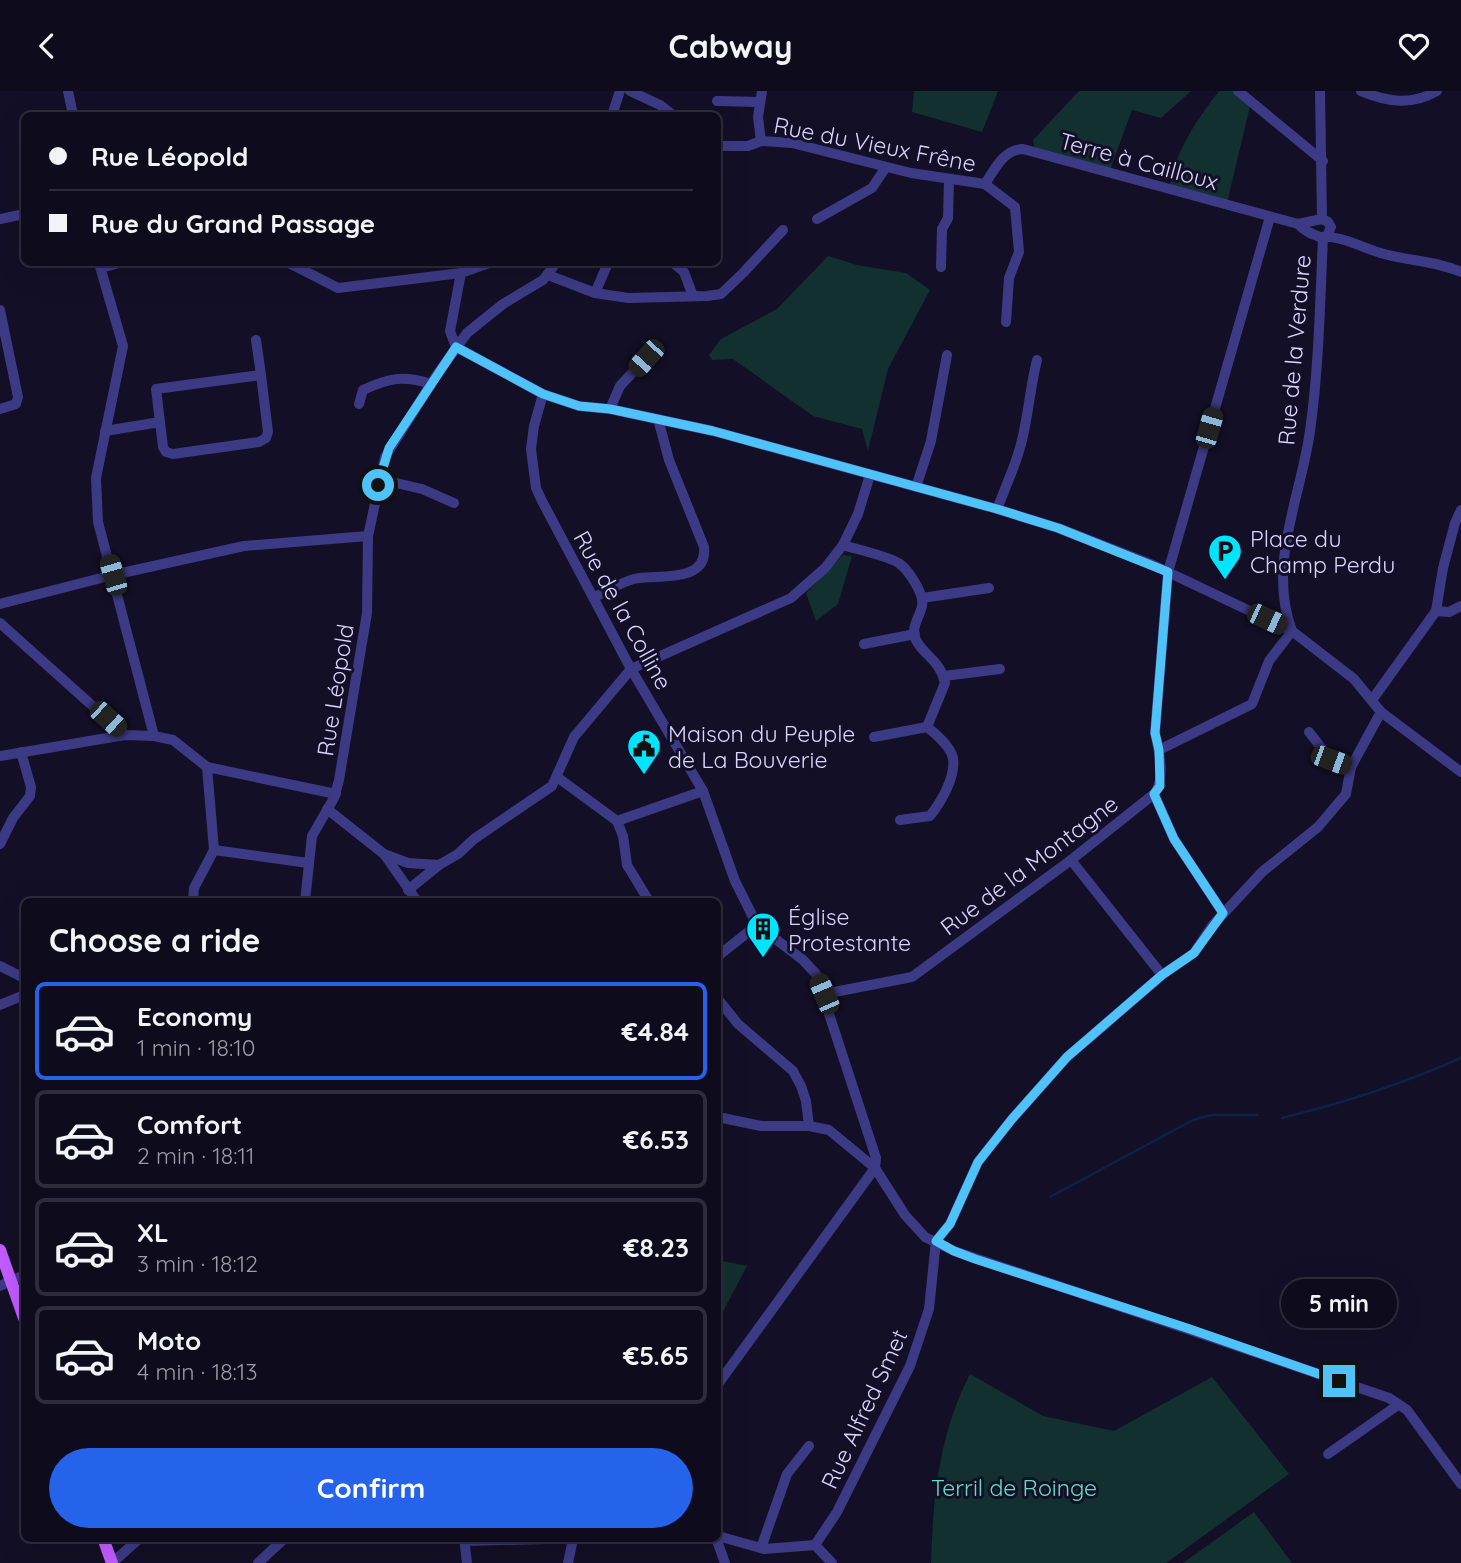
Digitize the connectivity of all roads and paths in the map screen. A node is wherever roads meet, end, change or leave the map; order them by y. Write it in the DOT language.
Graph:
graph roads {
  1 [pos="68,91"];
  2 [pos="620,91"];
  3 [pos="630,91"];
  4 [pos="762,91"];
  5 [pos="1238,91"];
  6 [pos="1320,91"];
  7 [pos="1361,91"];
  8 [pos="1437,91"];
  9 [pos="717,101"];
  10 [pos="759,102"];
  11 [pos="73,112"];
  12 [pos="613,112"];
  13 [pos="669,112"];
  14 [pos="761,141"];
  15 [pos="721,146"];
  16 [pos="1323,161"];
  17 [pos="886,167"];
  18 [pos="950,179"];
  19 [pos="985,184"];
  20 [pos="21,215"];
  21 [pos="1270,217"];
  22 [pos="0,219"];
  23 [pos="817,219"];
  24 [pos="1322,229"];
  25 [pos="783,230"];
  26 [pos="100,266"];
  27 [pos="295,266"];
  28 [pos="481,266"];
  29 [pos="554,266"];
  30 [pos="607,266"];
  31 [pos="677,266"];
  32 [pos="941,267"];
  33 [pos="1461,271"];
  34 [pos="461,273"];
  35 [pos="548,275"];
  36 [pos="595,293"];
  37 [pos="693,296"];
  38 [pos="0,310"];
  39 [pos="1006,322"];
  40 [pos="256,340"];
  41 [pos="456,347"];
  42 [pos="947,355"];
  43 [pos="646,358"];
  44 [pos="1037,360"];
  45 [pos="261,375"];
  46 [pos="431,384"];
  47 [pos="543,394"];
  48 [pos="359,404"];
  49 [pos="0,409"];
  50 [pos="610,409"];
  51 [pos="658,419"];
  52 [pos="160,422"];
  53 [pos="105,431"];
  54 [pos="870,475"];
  55 [pos="379,479"];
  56 [pos="916,487"];
  57 [pos="454,503"];
  58 [pos="997,509"];
  59 [pos="1461,510"];
  60 [pos="368,536"];
  61 [pos="843,545"];
  62 [pos="1168,572"];
  63 [pos="113,575"];
  64 [pos="989,588"];
  65 [pos="594,597"];
  66 [pos="922,597"];
  67 [pos="0,604"];
  68 [pos="1461,606"];
  69 [pos="1436,611"];
  70 [pos="0,623"];
  71 [pos="1292,631"];
  72 [pos="915,634"];
  73 [pos="864,644"];
  74 [pos="631,669"];
  75 [pos="1000,669"];
  76 [pos="944,676"];
  77 [pos="1372,700"];
  78 [pos="1381,712"];
  79 [pos="927,727"];
  80 [pos="1309,732"];
  81 [pos="125,735"];
  82 [pos="154,736"];
  83 [pos="874,737"];
  84 [pos="1159,750"];
  85 [pos="21,752"];
  86 [pos="0,756"];
  87 [pos="207,767"];
  88 [pos="1351,767"];
  89 [pos="1461,772"];
  90 [pos="557,777"];
  91 [pos="703,791"];
  92 [pos="336,794"];
  93 [pos="1154,794"];
  94 [pos="327,809"];
  95 [pos="900,820"];
  96 [pos="617,821"];
  97 [pos="0,844"];
  98 [pos="214,850"];
  99 [pos="384,854"];
  100 [pos="1071,860"];
  101 [pos="308,863"];
  102 [pos="439,865"];
  103 [pos="408,890"];
  104 [pos="193,898"];
  105 [pos="305,898"];
  106 [pos="415,898"];
  107 [pos="647,898"];
  108 [pos="1223,913"];
  109 [pos="757,925"];
  110 [pos="721,954"];
  111 [pos="0,966"];
  112 [pos="1162,975"];
  113 [pos="21,976"];
  114 [pos="824,994"];
  115 [pos="21,996"];
  116 [pos="721,1003"];
  117 [pos="0,1005"];
  118 [pos="721,1118"];
  119 [pos="809,1126"];
  120 [pos="875,1168"];
  121 [pos="936,1241"];
  122 [pos="0,1250"];
  123 [pos="6,1284"];
  124 [pos="21,1312"];
  125 [pos="721,1380"];
  126 [pos="1398,1405"];
  127 [pos="809,1446"];
  128 [pos="1328,1454"];
  129 [pos="1461,1484"];
  130 [pos="721,1538"];
  131 [pos="104,1542"];
  132 [pos="136,1542"];
  133 [pos="281,1542"];
  134 [pos="464,1542"];
  135 [pos="572,1542"];
  136 [pos="719,1542"];
  137 [pos="815,1545"];
  138 [pos="761,1548"];
  139 [pos="112,1563"];
  140 [pos="258,1563"];
  141 [pos="467,1563"];
  142 [pos="568,1563"];
  143 [pos="725,1563"];
  144 [pos="832,1563"];
  1 -- 11 [label="street"];
  2 -- 12 [label="street"];
  3 -- 13 [label="street"];
  4 -- 10 [label="street"];
  5 -- 16 [label="street"];
  6 -- 16 [label="street, Rue de la Verdure"];
  7 -- 8 [label="street"];
  9 -- 10 [label="street"];
  10 -- 14 [label="street"];
  14 -- 15 [label="street, Rue du Vieux Frêne"];
  14 -- 17 [label="street, Rue du Vieux Frêne"];
  16 -- 24 [label="street, Rue de la Verdure"];
  17 -- 18 [label="street, Rue du Vieux Frêne"];
  17 -- 23 [label="street"];
  18 -- 19 [label="street, Rue du Vieux Frêne"];
  18 -- 32 [label="street"];
  19 -- 21 [label="street, Terre à Cailloux"];
  19 -- 39 [label="street"];
  20 -- 22 [label="street"];
  21 -- 24 [label="street, Terre à Cailloux"];
  21 -- 62 [label="street"];
  24 -- 33 [label="street, Terre à Cailloux"];
  24 -- 71 [label="street, Rue de la Verdure"];
  25 -- 37 [label="street"];
  26 -- 53 [label="street"];
  27 -- 34 [label="street"];
  28 -- 34 [label="street"];
  29 -- 35 [label="street, Rue Léopold"];
  30 -- 36 [label="street"];
  31 -- 37 [label="street"];
  34 -- 41 [label="street"];
  35 -- 36 [label="street"];
  35 -- 41 [label="street, Rue Léopold"];
  36 -- 37 [label="street"];
  38 -- 49 [label="street"];
  40 -- 45 [label="street"];
  41 -- 46 [label="street, Rue Léopold"];
  41 -- 47 [label="street"];
  42 -- 56 [label="street"];
  43 -- 50 [label="street"];
  44 -- 58 [label="street"];
  45 -- 52 [label="street"];
  45 -- 52 [label="street"];
  46 -- 48 [label="street"];
  46 -- 55 [label="street, Rue Léopold"];
  47 -- 50 [label="street"];
  47 -- 65 [label="street, Rue de la Colline"];
  50 -- 51 [label="street"];
  51 -- 54 [label="street"];
  51 -- 65 [label="street"];
  52 -- 53 [label="street"];
  53 -- 63 [label="street"];
  54 -- 56 [label="street"];
  54 -- 61 [label="street"];
  55 -- 57 [label="street"];
  55 -- 60 [label="street, Rue Léopold"];
  56 -- 58 [label="street"];
  58 -- 62 [label="street"];
  59 -- 69 [label="street"];
  60 -- 63 [label="street"];
  60 -- 92 [label="street, Rue Léopold"];
  61 -- 66 [label="street"];
  61 -- 74 [label="street"];
  62 -- 71 [label="street"];
  62 -- 84 [label="street"];
  63 -- 67 [label="street"];
  63 -- 82 [label="street"];
  64 -- 66 [label="street"];
  65 -- 74 [label="street, Rue de la Colline"];
  66 -- 72 [label="street"];
  68 -- 69 [label="street"];
  69 -- 77 [label="street"];
  70 -- 81 [label="street"];
  71 -- 77 [label="street"];
  71 -- 84 [label="street"];
  72 -- 73 [label="street"];
  72 -- 76 [label="street"];
  74 -- 90 [label="street"];
  74 -- 91 [label="street, Rue de la Colline"];
  75 -- 76 [label="street"];
  76 -- 79 [label="street"];
  77 -- 78 [label="street"];
  78 -- 88 [label="street"];
  78 -- 89 [label="street"];
  79 -- 83 [label="street"];
  79 -- 95 [label="street"];
  80 -- 88 [label="street"];
  81 -- 82 [label="street"];
  81 -- 85 [label="street"];
  82 -- 87 [label="street"];
  84 -- 93 [label="street"];
  85 -- 86 [label="street"];
  85 -- 97 [label="street"];
  87 -- 92 [label="street"];
  87 -- 98 [label="street"];
  88 -- 108 [label="street"];
  90 -- 96 [label="street"];
  90 -- 102 [label="street"];
  91 -- 96 [label="street"];
  91 -- 109 [label="street, Rue de la Colline"];
  92 -- 94 [label="street, Rue Léopold"];
  93 -- 100 [label="street, Rue de la Montagne"];
  93 -- 108 [label="street"];
  94 -- 99 [label="street"];
  94 -- 101 [label="street, Rue Léopold"];
  96 -- 107 [label="street"];
  98 -- 101 [label="street"];
  98 -- 104 [label="street"];
  99 -- 102 [label="street"];
  99 -- 103 [label="street"];
  100 -- 112 [label="street"];
  100 -- 114 [label="street, Rue de la Montagne"];
  101 -- 105 [label="street, Rue Léopold"];
  102 -- 103 [label="street"];
  103 -- 106 [label="street"];
  108 -- 112 [label="street"];
  109 -- 110 [label="street"];
  109 -- 114 [label="street, Rue de la Colline"];
  111 -- 113 [label="street"];
  112 -- 121 [label="street"];
  114 -- 120 [label="street, Rue de la Colline"];
  115 -- 117 [label="street"];
  116 -- 119 [label="street"];
  118 -- 119 [label="street"];
  119 -- 120 [label="street"];
  120 -- 121 [label="street"];
  120 -- 125 [label="street"];
  121 -- 126 [label="street"];
  121 -- 137 [label="street, Rue Alfred Smet"];
  122 -- 123 [label="main road"];
  123 -- 124 [label="main road"];
  126 -- 128 [label="street"];
  126 -- 129 [label="street"];
  127 -- 138 [label="street"];
  130 -- 138 [label="street"];
  131 -- 139 [label="main road"];
  132 -- 139 [label="street"];
  133 -- 140 [label="street"];
  134 -- 141 [label="street"];
  135 -- 142 [label="street"];
  136 -- 143 [label="street"];
  137 -- 138 [label="street"];
  137 -- 144 [label="street"];
}
